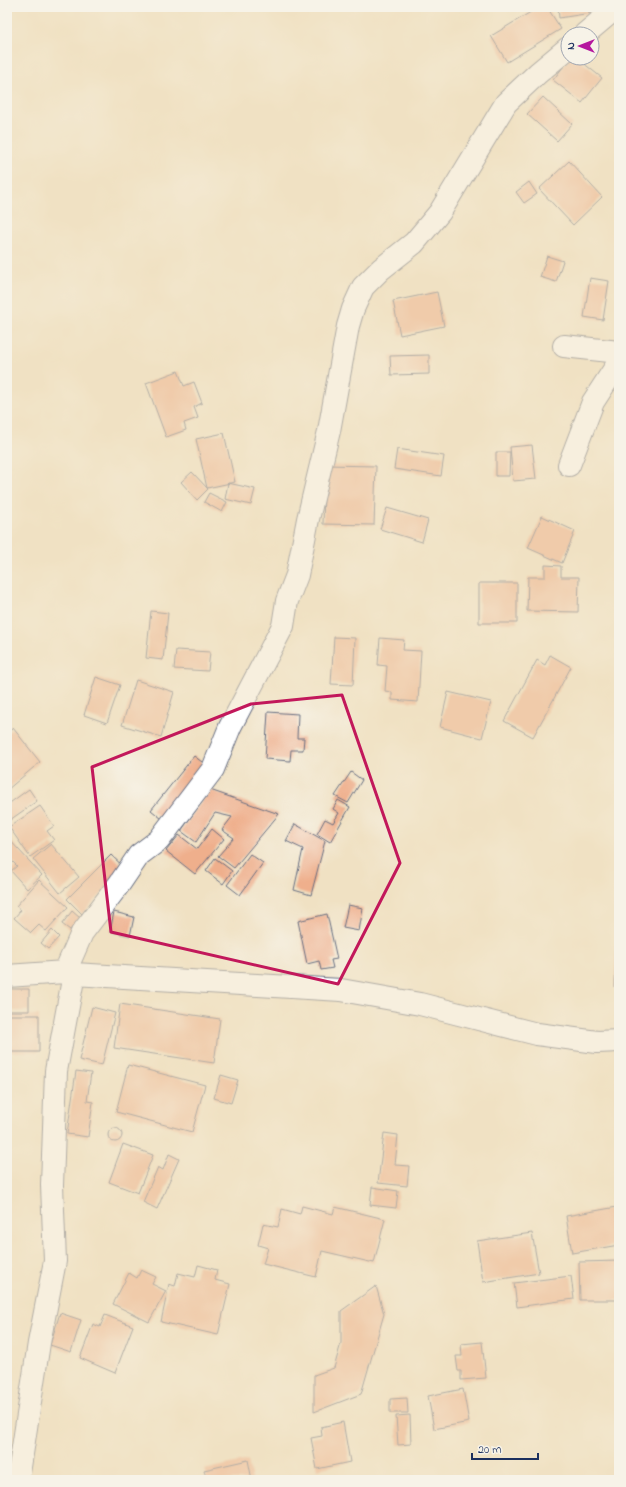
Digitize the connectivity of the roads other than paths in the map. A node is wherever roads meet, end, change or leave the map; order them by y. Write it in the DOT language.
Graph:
graph roads {
  1 [pos="617,7"];
  2 [pos="594,26"];
  3 [pos="560,55"];
  4 [pos="564,346"];
  5 [pos="619,352"];
  6 [pos="619,362"];
  7 [pos="569,465"];
  8 [pos="69,973"];
  9 [pos="7,976"];
  10 [pos="619,1041"];
  11 [pos="18,1480"];
  1 -- 2 [label="street"];
  3 -- 8 [label="street"];
  4 -- 5 [label="street"];
  6 -- 7 [label="street"];
  8 -- 9 [label="street"];
  8 -- 10 [label="street"];
  8 -- 11 [label="street"];
}
